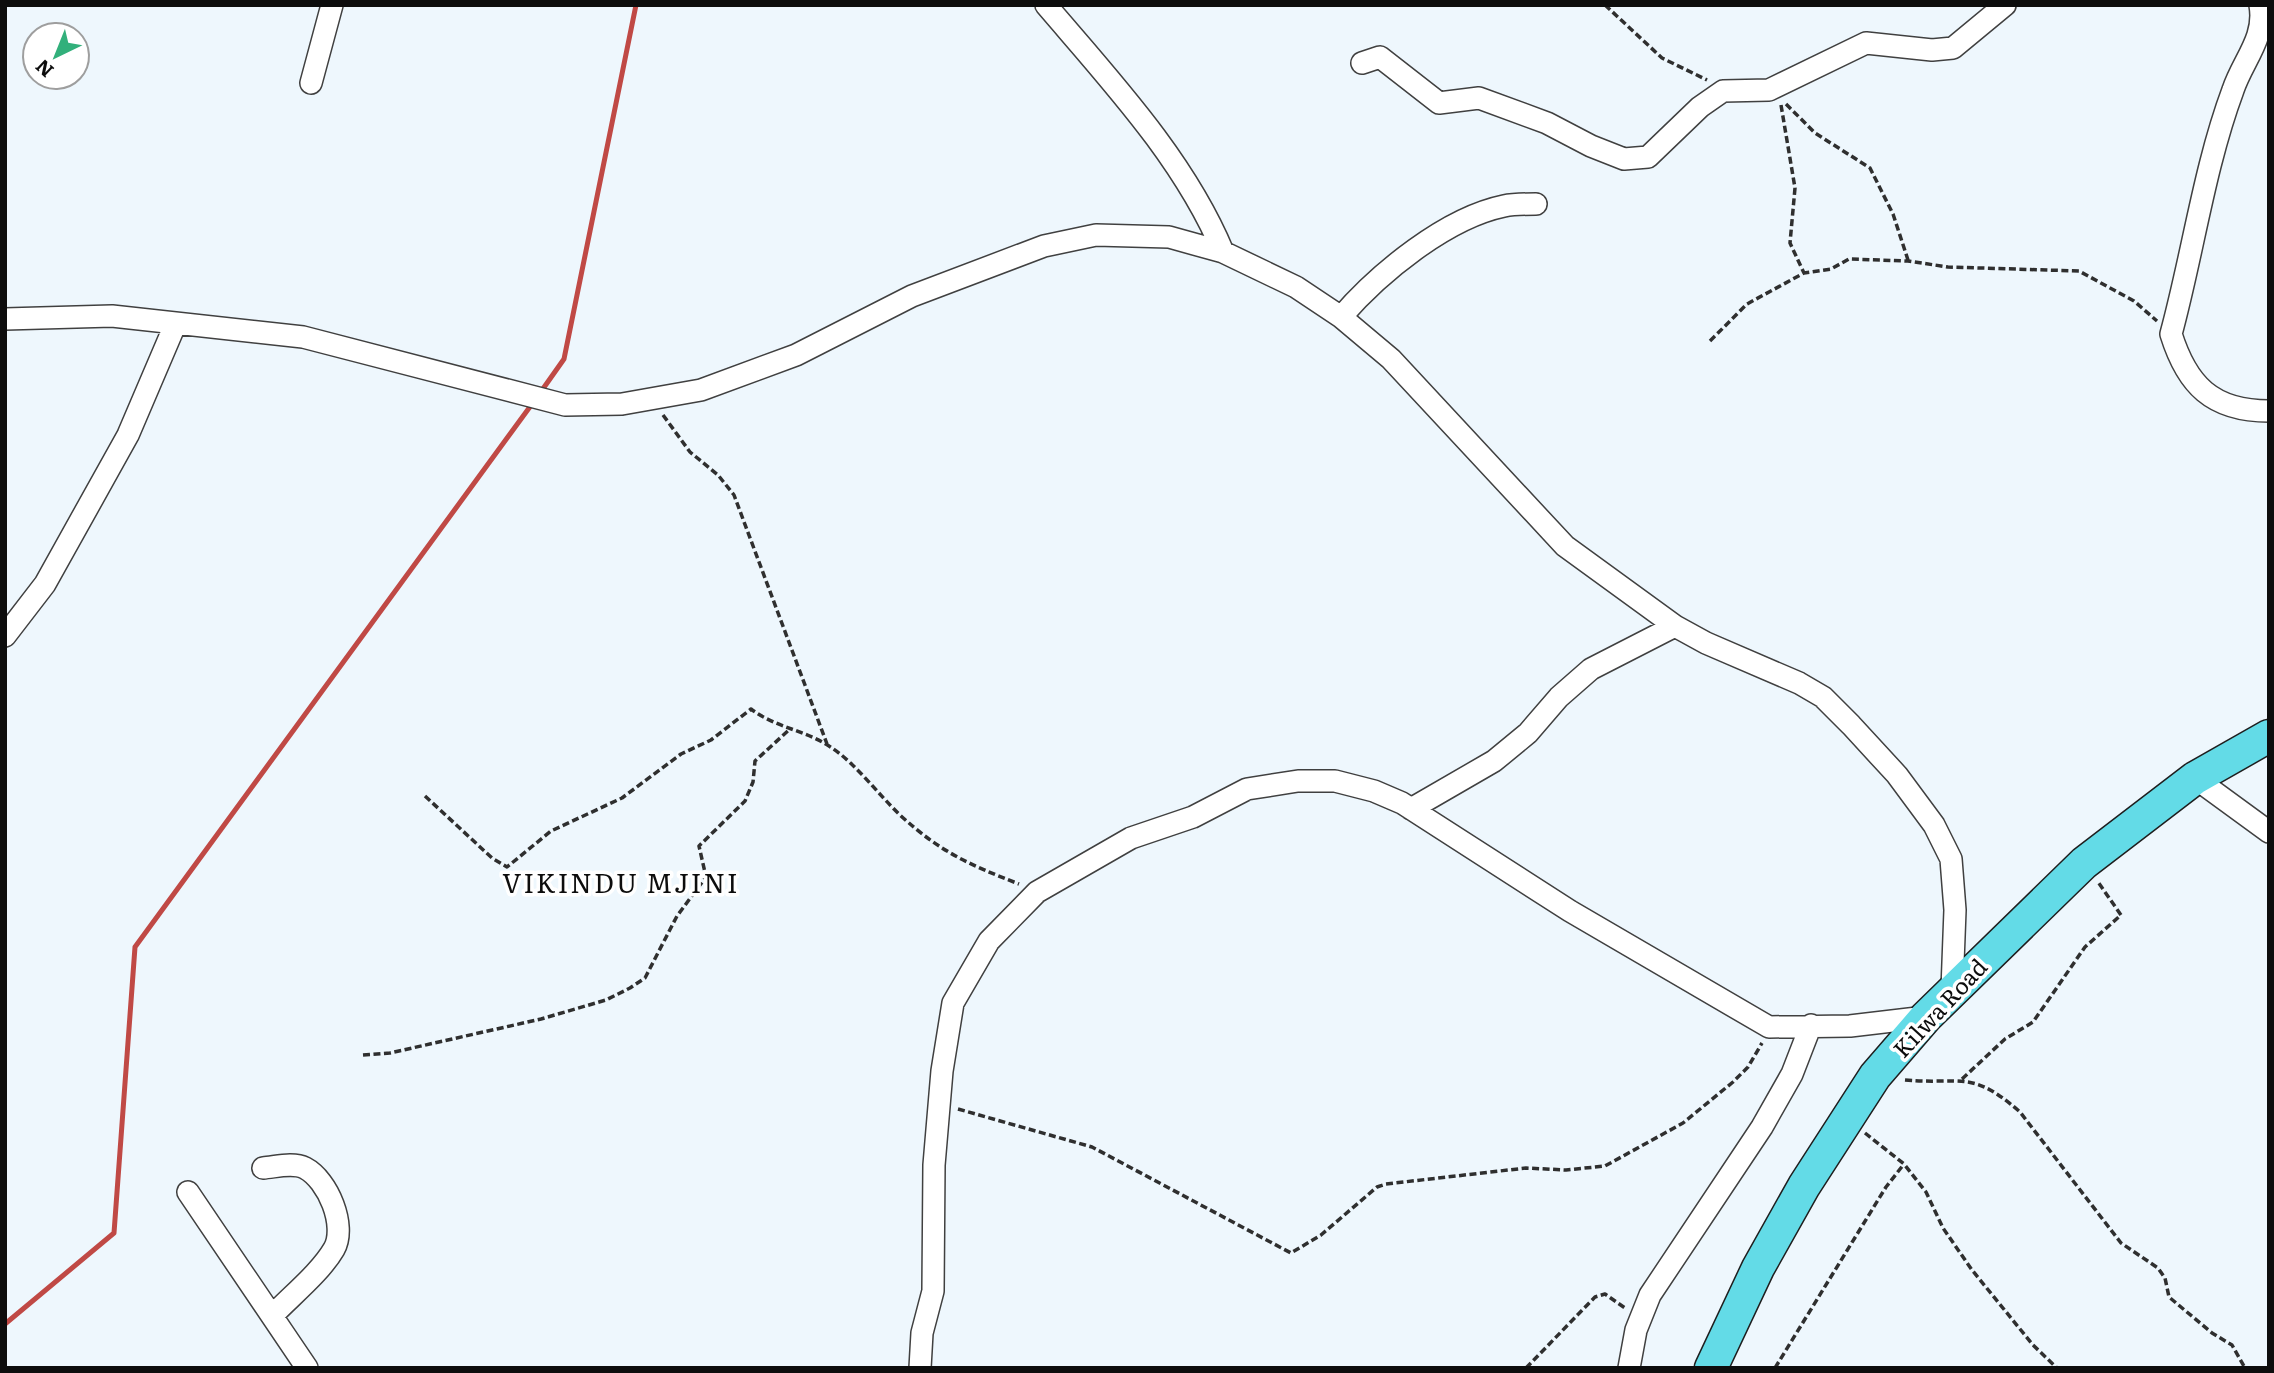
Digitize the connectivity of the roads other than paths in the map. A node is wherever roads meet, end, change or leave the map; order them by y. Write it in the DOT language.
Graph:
graph roads {
  1 [pos="332,5"];
  2 [pos="1046,5"];
  3 [pos="2006,5"];
  4 [pos="2260,5"];
  5 [pos="1362,62"];
  6 [pos="312,83"];
  7 [pos="1536,204"];
  8 [pos="1223,252"];
  9 [pos="1341,317"];
  10 [pos="5,319"];
  11 [pos="175,325"];
  12 [pos="2269,411"];
  13 [pos="1675,626"];
  14 [pos="5,636"];
  15 [pos="2269,736"];
  16 [pos="2195,778"];
  17 [pos="1411,808"];
  18 [pos="2269,832"];
  19 [pos="1952,989"];
  20 [pos="1926,1017"];
  21 [pos="1811,1025"];
  22 [pos="263,1168"];
  23 [pos="188,1192"];
  24 [pos="272,1316"];
  25 [pos="307,1368"];
  26 [pos="920,1368"];
  27 [pos="1629,1368"];
  28 [pos="1711,1368"];
  1 -- 6 [label="street"];
  2 -- 8 [label="street"];
  3 -- 5 [label="street"];
  4 -- 12 [label="street"];
  7 -- 9 [label="street"];
  8 -- 9 [label="street"];
  8 -- 11 [label="street"];
  9 -- 13 [label="street"];
  10 -- 11 [label="street"];
  11 -- 14 [label="street"];
  13 -- 17 [label="street"];
  13 -- 19 [label="street"];
  15 -- 16 [label="highway, Kilwa Road"];
  16 -- 18 [label="street"];
  16 -- 19 [label="highway, Kilwa Road"];
  17 -- 21 [label="street"];
  17 -- 26 [label="street"];
  19 -- 20 [label="highway, Kilwa Road"];
  20 -- 21 [label="street"];
  20 -- 28 [label="highway, Kilwa Road"];
  21 -- 27 [label="street"];
  22 -- 24 [label="street"];
  23 -- 24 [label="street"];
  24 -- 25 [label="street"];
}
